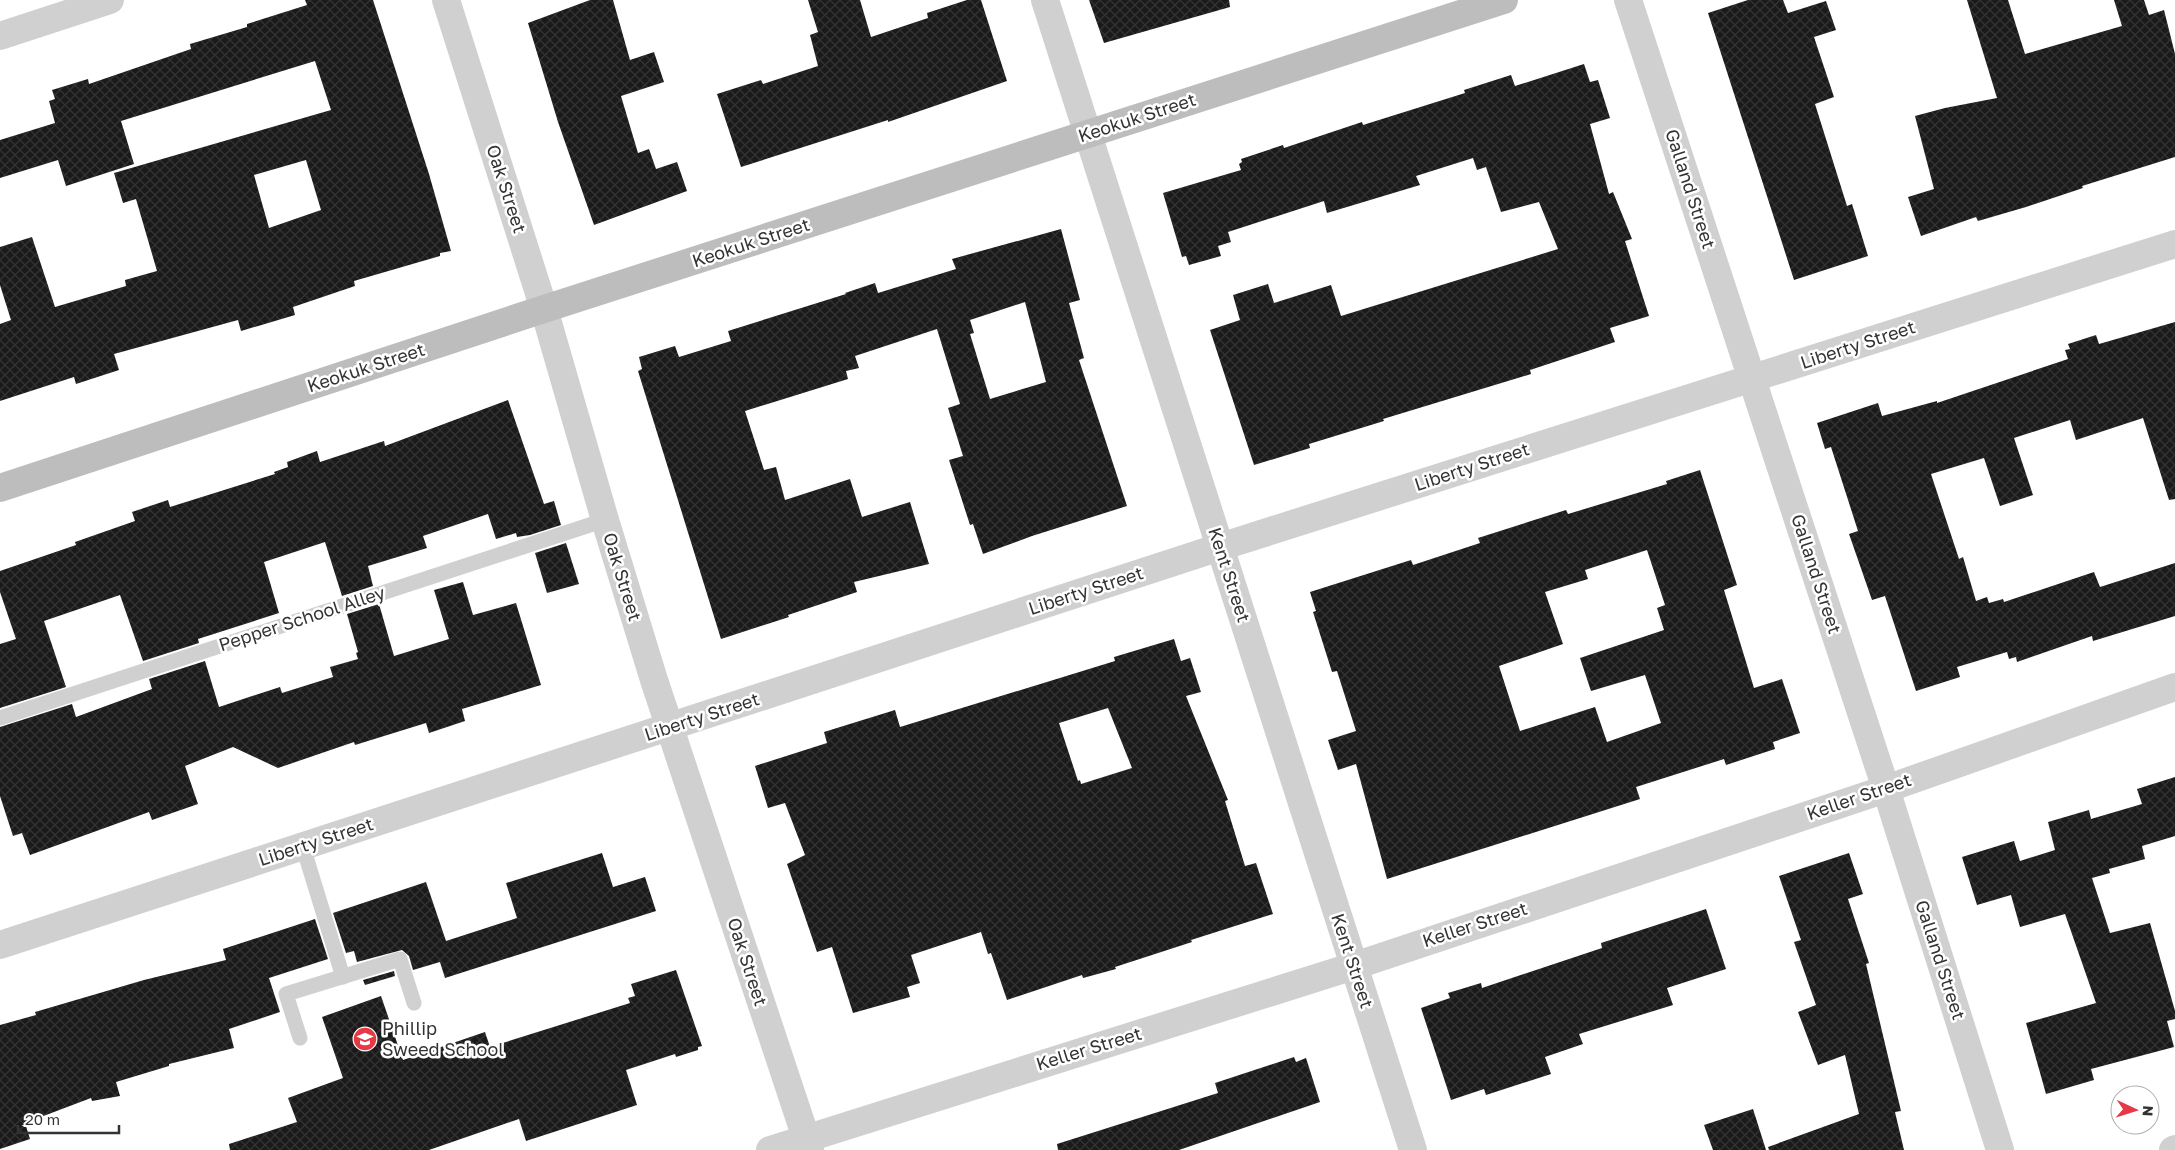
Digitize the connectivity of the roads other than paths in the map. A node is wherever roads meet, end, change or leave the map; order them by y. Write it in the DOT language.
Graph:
graph roads {
  1 [pos="110,0"];
  2 [pos="446,0"];
  3 [pos="1045,0"];
  4 [pos="1504,0"];
  5 [pos="1628,0"];
  6 [pos="0,36"];
  7 [pos="1089,133"];
  8 [pos="2175,244"];
  9 [pos="544,309"];
  10 [pos="1752,378"];
  11 [pos="0,488"];
  12 [pos="605,520"];
  13 [pos="1220,547"];
  14 [pos="2175,687"];
  15 [pos="0,718"];
  16 [pos="669,728"];
  17 [pos="1886,789"];
  18 [pos="303,847"];
  19 [pos="0,945"];
  20 [pos="1354,966"];
  21 [pos="343,977"];
  22 [pos="414,1004"];
  23 [pos="300,1038"];
  24 [pos="808,1144"];
  25 [pos="770,1150"];
  26 [pos="1413,1150"];
  27 [pos="2000,1150"];
  1 -- 6 [label="street"];
  2 -- 9 [label="street, Oak Street"];
  3 -- 7 [label="street, Kent Street"];
  4 -- 7 [label="street, Keokuk Street"];
  5 -- 10 [label="street, Galland Street"];
  7 -- 9 [label="street, Keokuk Street"];
  7 -- 13 [label="street, Kent Street"];
  8 -- 10 [label="street, Liberty Street"];
  9 -- 11 [label="street, Keokuk Street"];
  9 -- 12 [label="street, Oak Street"];
  10 -- 13 [label="street, Liberty Street"];
  10 -- 17 [label="street, Galland Street"];
  12 -- 15 [label="lane, Pepper School Alley"];
  12 -- 16 [label="street, Oak Street"];
  13 -- 16 [label="street, Liberty Street"];
  13 -- 20 [label="street, Kent Street"];
  14 -- 17 [label="street, Keller Street"];
  16 -- 18 [label="street, Liberty Street"];
  16 -- 24 [label="street, Oak Street"];
  17 -- 20 [label="street, Keller Street"];
  17 -- 27 [label="street, Galland Street"];
  18 -- 19 [label="street, Liberty Street"];
  18 -- 21 [label="lane"];
  20 -- 24 [label="street, Keller Street"];
  20 -- 26 [label="street, Kent Street"];
  21 -- 22 [label="lane"];
  21 -- 23 [label="lane"];
  24 -- 25 [label="street, Keller Street"];
}
